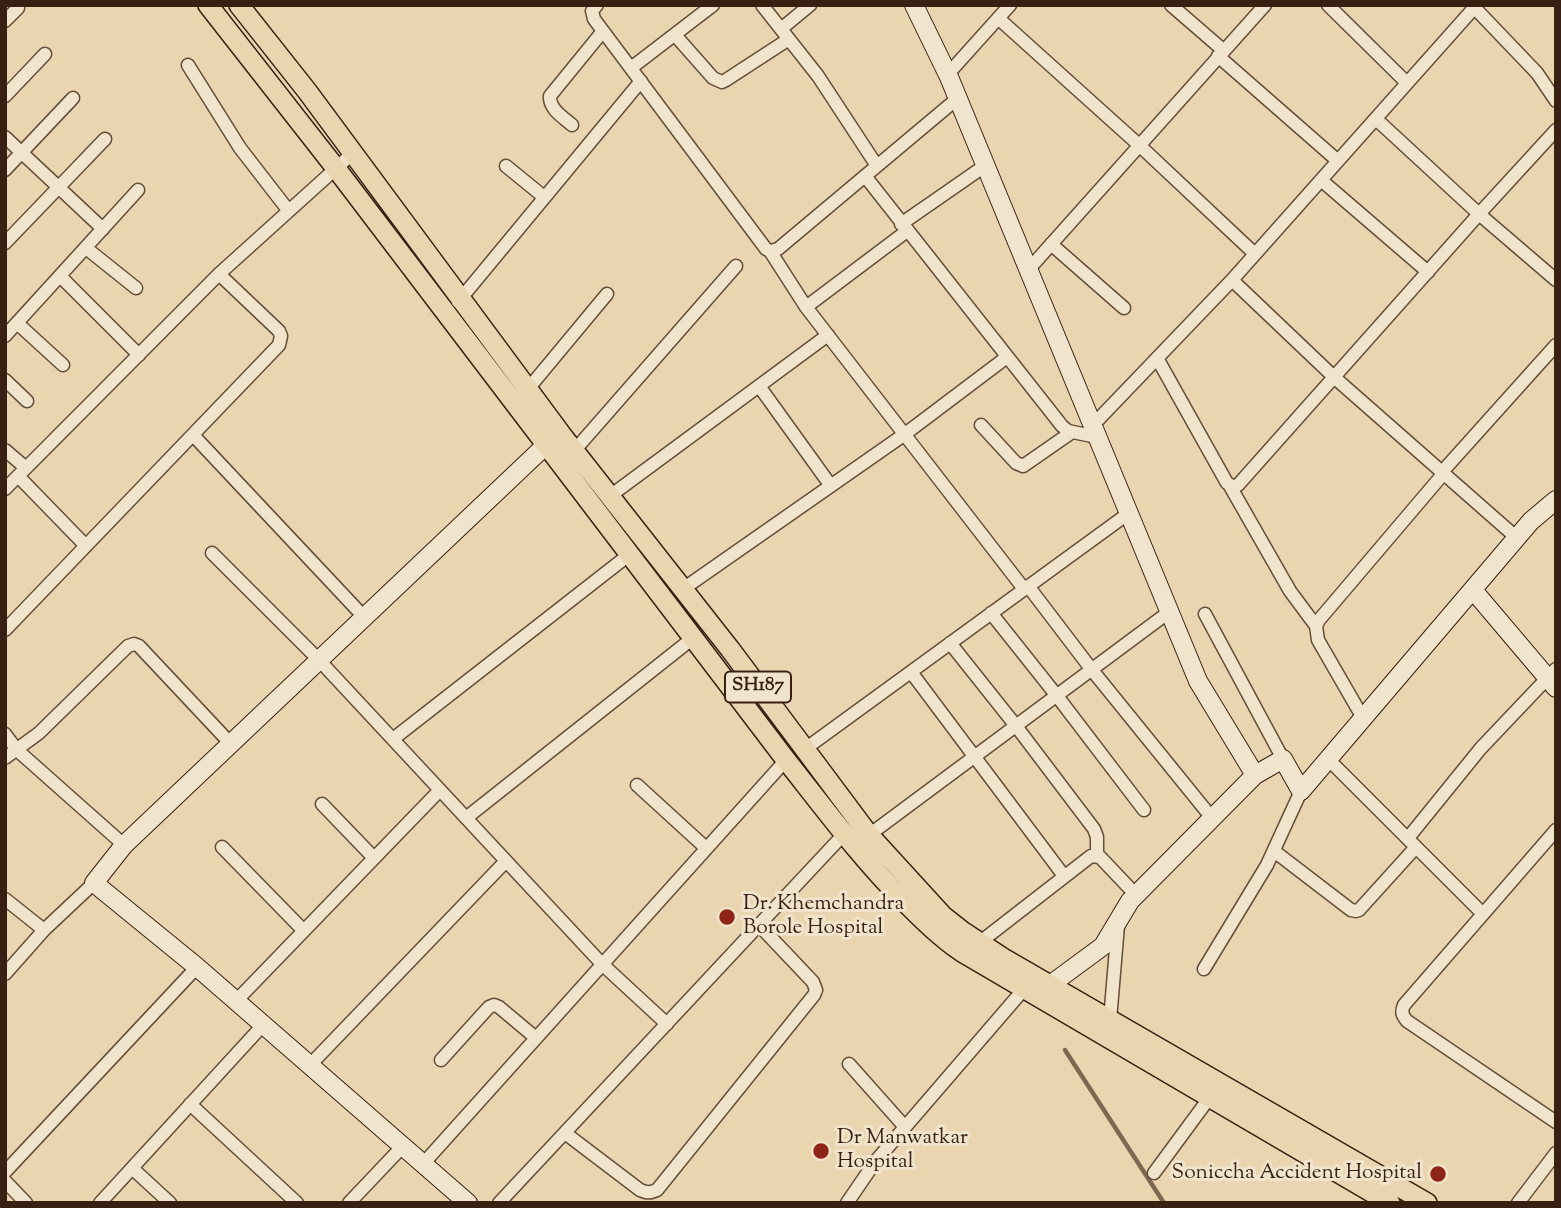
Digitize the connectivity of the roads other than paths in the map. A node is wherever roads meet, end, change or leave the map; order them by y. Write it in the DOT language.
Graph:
graph roads {
  1 [pos="208,5"];
  2 [pos="239,5"];
  3 [pos="713,5"];
  4 [pos="762,5"];
  5 [pos="810,5"];
  6 [pos="914,5"];
  7 [pos="1010,5"];
  8 [pos="1171,5"];
  9 [pos="1265,5"];
  10 [pos="1328,5"];
  11 [pos="1473,7"];
  12 [pos="18,8"];
  13 [pos="592,9"];
  14 [pos="998,18"];
  15 [pos="5,21"];
  16 [pos="603,31"];
  17 [pos="785,34"];
  18 [pos="675,35"];
  19 [pos="1221,53"];
  20 [pos="45,54"];
  21 [pos="188,65"];
  22 [pos="631,68"];
  23 [pos="948,74"];
  24 [pos="640,81"];
  25 [pos="1407,83"];
  26 [pos="5,96"];
  27 [pos="73,98"];
  28 [pos="958,98"];
  29 [pos="1556,101"];
  30 [pos="1376,119"];
  31 [pos="572,125"];
  32 [pos="1556,130"];
  33 [pos="5,137"];
  34 [pos="105,139"];
  35 [pos="1139,145"];
  36 [pos="22,153"];
  37 [pos="352,153"];
  38 [pos="1338,161"];
  39 [pos="986,165"];
  40 [pos="506,166"];
  41 [pos="877,166"];
  42 [pos="335,167"];
  43 [pos="5,170"];
  44 [pos="865,176"];
  45 [pos="1321,180"];
  46 [pos="59,188"];
  47 [pos="138,190"];
  48 [pos="544,197"];
  49 [pos="288,210"];
  50 [pos="1479,214"];
  51 [pos="904,227"];
  52 [pos="103,229"];
  53 [pos="5,243"];
  54 [pos="1051,244"];
  55 [pos="86,248"];
  56 [pos="770,251"];
  57 [pos="1255,254"];
  58 [pos="736,267"];
  59 [pos="1029,269"];
  60 [pos="1427,272"];
  61 [pos="219,274"];
  62 [pos="60,276"];
  63 [pos="1232,280"];
  64 [pos="1556,280"];
  65 [pos="136,288"];
  66 [pos="607,294"];
  67 [pos="461,299"];
  68 [pos="806,307"];
  69 [pos="1124,308"];
  70 [pos="447,314"];
  71 [pos="17,323"];
  72 [pos="828,335"];
  73 [pos="5,336"];
  74 [pos="1556,345"];
  75 [pos="139,355"];
  76 [pos="1007,358"];
  77 [pos="1157,358"];
  78 [pos="63,365"];
  79 [pos="1335,377"];
  80 [pos="5,380"];
  81 [pos="759,386"];
  82 [pos="528,389"];
  83 [pos="27,401"];
  84 [pos="981,425"];
  85 [pos="1095,431"];
  86 [pos="1072,432"];
  87 [pos="905,434"];
  88 [pos="193,435"];
  89 [pos="546,444"];
  90 [pos="5,450"];
  91 [pos="574,451"];
  92 [pos="22,472"];
  93 [pos="1443,473"];
  94 [pos="831,486"];
  95 [pos="1230,486"];
  96 [pos="5,489"];
  97 [pos="610,496"];
  98 [pos="1556,500"];
  99 [pos="1129,513"];
  100 [pos="1517,538"];
  101 [pos="86,546"];
  102 [pos="212,553"];
  103 [pos="630,554"];
  104 [pos="1026,588"];
  105 [pos="683,589"];
  106 [pos="1473,590"];
  107 [pos="1169,612"];
  108 [pos="991,613"];
  109 [pos="1205,614"];
  110 [pos="365,617"];
  111 [pos="1316,626"];
  112 [pos="5,629"];
  113 [pos="693,638"];
  114 [pos="950,643"];
  115 [pos="319,660"];
  116 [pos="1092,670"];
  117 [pos="911,672"];
  118 [pos="1553,678"];
  119 [pos="1057,696"];
  120 [pos="1363,718"];
  121 [pos="1016,726"];
  122 [pos="5,734"];
  123 [pos="393,740"];
  124 [pos="231,744"];
  125 [pos="19,748"];
  126 [pos="805,749"];
  127 [pos="976,756"];
  128 [pos="5,758"];
  129 [pos="1283,759"];
  130 [pos="1328,759"];
  131 [pos="786,760"];
  132 [pos="1255,775"];
  133 [pos="637,785"];
  134 [pos="440,790"];
  135 [pos="1301,791"];
  136 [pos="322,804"];
  137 [pos="1144,810"];
  138 [pos="466,818"];
  139 [pos="1212,818"];
  140 [pos="1556,830"];
  141 [pos="844,834"];
  142 [pos="869,835"];
  143 [pos="1412,842"];
  144 [pos="222,847"];
  145 [pos="706,848"];
  146 [pos="119,851"];
  147 [pos="1274,851"];
  148 [pos="1097,855"];
  149 [pos="374,858"];
  150 [pos="506,861"];
  151 [pos="1064,876"];
  152 [pos="97,879"];
  153 [pos="1136,895"];
  154 [pos="5,899"];
  155 [pos="1483,914"];
  156 [pos="1118,921"];
  157 [pos="760,925"];
  158 [pos="44,930"];
  159 [pos="304,931"];
  160 [pos="979,943"];
  161 [pos="602,964"];
  162 [pos="197,967"];
  163 [pos="1204,969"];
  164 [pos="5,974"];
  165 [pos="1050,985"];
  166 [pos="1024,989"];
  167 [pos="242,995"];
  168 [pos="1110,1020"];
  169 [pos="263,1024"];
  170 [pos="667,1024"];
  171 [pos="536,1038"];
  172 [pos="441,1060"];
  173 [pos="849,1064"];
  174 [pos="310,1065"];
  175 [pos="1210,1097"];
  176 [pos="190,1104"];
  177 [pos="1556,1122"];
  178 [pos="905,1127"];
  179 [pos="565,1133"];
  180 [pos="403,1146"];
  181 [pos="1556,1153"];
  182 [pos="423,1164"];
  183 [pos="132,1168"];
  184 [pos="5,1172"];
  185 [pos="1154,1173"];
  186 [pos="5,1181"];
  187 [pos="645,1193"];
  188 [pos="1364,1197"];
  189 [pos="26,1203"];
  190 [pos="100,1203"];
  191 [pos="170,1203"];
  192 [pos="297,1203"];
  193 [pos="349,1203"];
  194 [pos="468,1203"];
  195 [pos="499,1203"];
  196 [pos="659,1203"];
  197 [pos="848,1203"];
  198 [pos="1390,1203"];
  199 [pos="1427,1203"];
  200 [pos="1518,1203"];
  1 -- 42 [label="main road, SH187"];
  2 -- 37 [label="main road, SH187"];
  3 -- 18 [label="street"];
  4 -- 17 [label="street"];
  5 -- 17 [label="street"];
  6 -- 23 [label="street"];
  7 -- 14 [label="street"];
  8 -- 19 [label="street"];
  9 -- 19 [label="street"];
  10 -- 25 [label="street"];
  11 -- 25 [label="street"];
  11 -- 29 [label="street"];
  12 -- 15 [label="street"];
  13 -- 16 [label="street"];
  14 -- 23 [label="street"];
  14 -- 35 [label="street"];
  16 -- 22 [label="street"];
  16 -- 31 [label="street"];
  17 -- 18 [label="street"];
  17 -- 41 [label="street"];
  18 -- 22 [label="street"];
  19 -- 35 [label="street"];
  19 -- 38 [label="street"];
  20 -- 26 [label="street"];
  21 -- 49 [label="street"];
  22 -- 24 [label="street"];
  23 -- 28 [label="street"];
  24 -- 48 [label="street"];
  24 -- 56 [label="street"];
  25 -- 30 [label="street"];
  27 -- 36 [label="street"];
  28 -- 39 [label="street"];
  28 -- 41 [label="street"];
  30 -- 38 [label="street"];
  30 -- 50 [label="street"];
  32 -- 50 [label="street"];
  33 -- 36 [label="street"];
  34 -- 46 [label="street"];
  35 -- 54 [label="street"];
  35 -- 57 [label="street"];
  36 -- 43 [label="street"];
  36 -- 46 [label="street"];
  37 -- 42 [label="street"];
  37 -- 67 [label="main road, SH187"];
  38 -- 45 [label="street"];
  39 -- 51 [label="street"];
  39 -- 59 [label="street"];
  40 -- 48 [label="street"];
  41 -- 44 [label="street"];
  42 -- 49 [label="street"];
  42 -- 70 [label="main road, SH187"];
  44 -- 51 [label="street"];
  44 -- 56 [label="street"];
  45 -- 57 [label="street"];
  45 -- 60 [label="street"];
  46 -- 52 [label="street"];
  46 -- 53 [label="street"];
  47 -- 52 [label="street"];
  48 -- 67 [label="street"];
  49 -- 61 [label="street"];
  50 -- 60 [label="street"];
  50 -- 64 [label="street"];
  51 -- 68 [label="street"];
  51 -- 76 [label="street"];
  52 -- 55 [label="street"];
  54 -- 59 [label="street"];
  54 -- 69 [label="street"];
  55 -- 62 [label="street"];
  55 -- 65 [label="street"];
  56 -- 68 [label="street"];
  57 -- 63 [label="street"];
  58 -- 91 [label="street"];
  59 -- 85 [label="street"];
  60 -- 79 [label="street"];
  61 -- 75 [label="street"];
  61 -- 88 [label="street"];
  62 -- 71 [label="street"];
  62 -- 75 [label="street"];
  63 -- 77 [label="street"];
  63 -- 79 [label="street"];
  66 -- 82 [label="street"];
  67 -- 70 [label="street"];
  67 -- 82 [label="main road, SH187"];
  68 -- 72 [label="street"];
  70 -- 89 [label="main road, SH187"];
  71 -- 73 [label="street"];
  71 -- 78 [label="street"];
  72 -- 81 [label="street"];
  72 -- 87 [label="street"];
  74 -- 93 [label="street"];
  75 -- 92 [label="street"];
  76 -- 86 [label="street"];
  76 -- 87 [label="street"];
  77 -- 85 [label="street"];
  77 -- 95 [label="street"];
  79 -- 93 [label="street"];
  79 -- 95 [label="street"];
  80 -- 83 [label="street"];
  81 -- 94 [label="street"];
  81 -- 97 [label="street"];
  82 -- 91 [label="main road, SH187"];
  84 -- 86 [label="street"];
  85 -- 86 [label="street"];
  85 -- 99 [label="street"];
  87 -- 94 [label="street"];
  87 -- 104 [label="street"];
  88 -- 101 [label="street"];
  88 -- 110 [label="street"];
  89 -- 103 [label="main road, SH187"];
  89 -- 110 [label="street"];
  90 -- 92 [label="street"];
  91 -- 97 [label="main road, SH187"];
  92 -- 96 [label="street"];
  92 -- 101 [label="street"];
  93 -- 100 [label="street"];
  93 -- 111 [label="street"];
  94 -- 105 [label="street"];
  95 -- 111 [label="street"];
  97 -- 105 [label="main road, SH187"];
  98 -- 100 [label="street"];
  99 -- 104 [label="street"];
  99 -- 107 [label="street"];
  100 -- 106 [label="street"];
  101 -- 112 [label="street"];
  102 -- 115 [label="street"];
  103 -- 113 [label="main road, SH187"];
  103 -- 123 [label="street"];
  104 -- 108 [label="street"];
  104 -- 116 [label="street"];
  105 -- 126 [label="main road, SH187"];
  106 -- 118 [label="street"];
  106 -- 120 [label="street"];
  107 -- 116 [label="street"];
  107 -- 132 [label="street"];
  108 -- 114 [label="street"];
  108 -- 119 [label="street"];
  109 -- 129 [label="street"];
  110 -- 115 [label="street"];
  111 -- 120 [label="street"];
  113 -- 131 [label="main road, SH187"];
  113 -- 138 [label="street"];
  114 -- 117 [label="street"];
  114 -- 121 [label="street"];
  115 -- 123 [label="street"];
  115 -- 124 [label="street"];
  116 -- 119 [label="street"];
  116 -- 139 [label="street"];
  117 -- 126 [label="street"];
  117 -- 127 [label="street"];
  118 -- 143 [label="street"];
  119 -- 121 [label="street"];
  119 -- 137 [label="street"];
  120 -- 130 [label="street"];
  121 -- 127 [label="street"];
  121 -- 148 [label="street"];
  122 -- 125 [label="street"];
  123 -- 134 [label="street"];
  124 -- 125 [label="street"];
  124 -- 146 [label="street"];
  125 -- 128 [label="street"];
  125 -- 146 [label="street"];
  126 -- 142 [label="main road, SH187"];
  127 -- 142 [label="street"];
  127 -- 151 [label="street"];
  129 -- 132 [label="street"];
  129 -- 135 [label="street"];
  130 -- 135 [label="street"];
  130 -- 143 [label="street"];
  131 -- 141 [label="main road, SH187"];
  131 -- 145 [label="street"];
  132 -- 139 [label="street"];
  133 -- 145 [label="street"];
  134 -- 138 [label="street"];
  134 -- 149 [label="street"];
  135 -- 147 [label="street"];
  136 -- 149 [label="street"];
  138 -- 150 [label="street"];
  139 -- 153 [label="street"];
  140 -- 155 [label="street"];
  141 -- 157 [label="street"];
  141 -- 166 [label="main road, SH187"];
  142 -- 160 [label="main road, SH187"];
  143 -- 147 [label="street"];
  143 -- 155 [label="street"];
  144 -- 159 [label="street"];
  145 -- 161 [label="street"];
  146 -- 152 [label="street"];
  147 -- 163 [label="street"];
  148 -- 151 [label="street"];
  148 -- 153 [label="street"];
  149 -- 159 [label="street"];
  150 -- 161 [label="street"];
  150 -- 174 [label="street"];
  151 -- 160 [label="street"];
  152 -- 158 [label="street"];
  152 -- 162 [label="street"];
  153 -- 156 [label="street"];
  154 -- 158 [label="street"];
  155 -- 177 [label="street"];
  156 -- 165 [label="street"];
  156 -- 168 [label="street"];
  157 -- 170 [label="street"];
  157 -- 187 [label="street"];
  158 -- 164 [label="street"];
  159 -- 167 [label="street"];
  160 -- 165 [label="main road, SH187"];
  161 -- 170 [label="street"];
  161 -- 171 [label="street"];
  162 -- 167 [label="street"];
  162 -- 184 [label="street"];
  165 -- 168 [label="main road, SH187"];
  166 -- 175 [label="main road, SH187"];
  166 -- 178 [label="street"];
  167 -- 169 [label="street"];
  168 -- 199 [label="main road, SH187"];
  169 -- 174 [label="street"];
  169 -- 176 [label="street"];
  170 -- 179 [label="street"];
  171 -- 172 [label="street"];
  171 -- 182 [label="street"];
  173 -- 178 [label="street"];
  174 -- 180 [label="street"];
  175 -- 185 [label="street"];
  175 -- 188 [label="main road, SH187"];
  176 -- 183 [label="street"];
  176 -- 192 [label="street"];
  178 -- 197 [label="street"];
  179 -- 187 [label="street"];
  179 -- 195 [label="street"];
  180 -- 182 [label="street"];
  180 -- 193 [label="street"];
  181 -- 200 [label="street"];
  182 -- 194 [label="street"];
  183 -- 190 [label="street"];
  183 -- 191 [label="street"];
  186 -- 189 [label="street"];
  187 -- 196 [label="street"];
  188 -- 198 [label="main road, SH187"];
}
